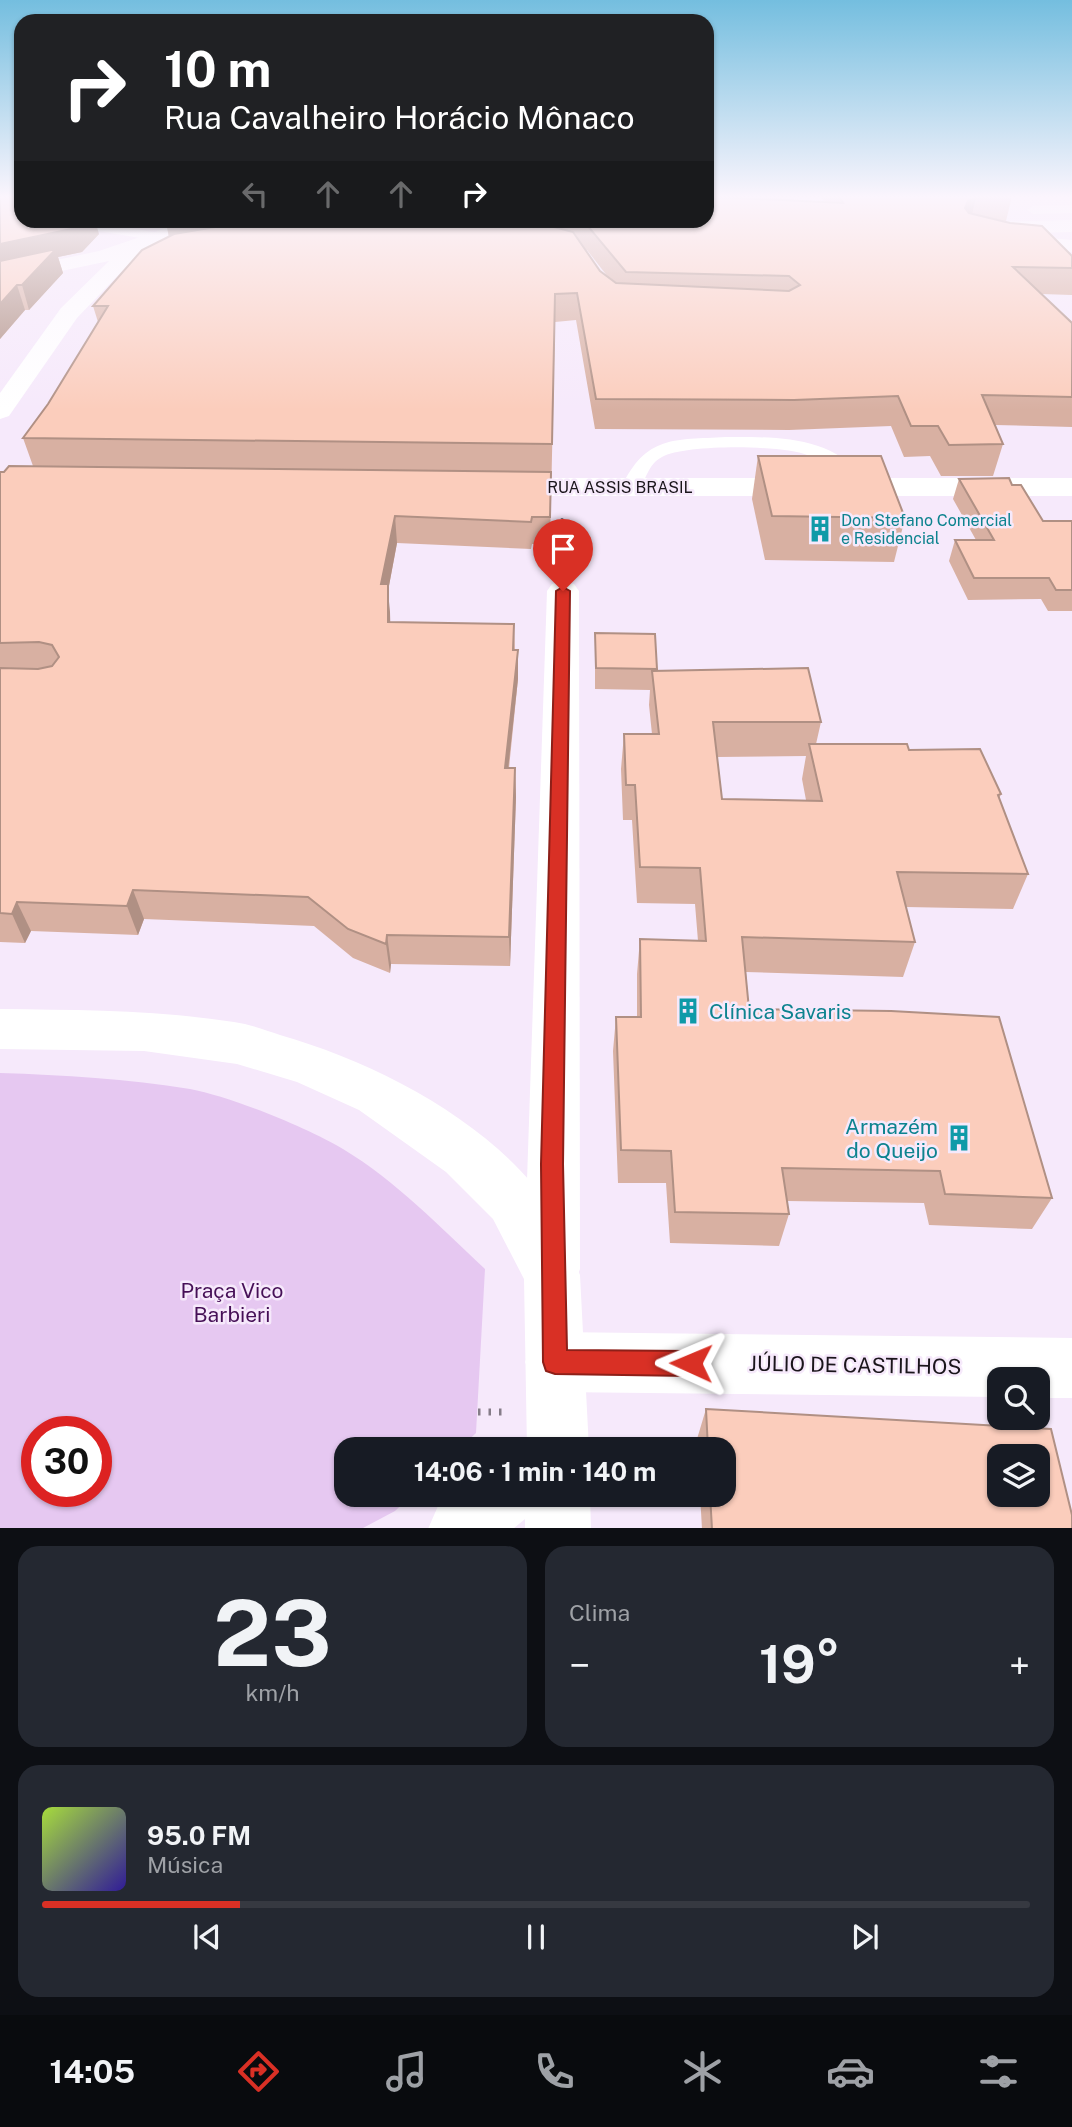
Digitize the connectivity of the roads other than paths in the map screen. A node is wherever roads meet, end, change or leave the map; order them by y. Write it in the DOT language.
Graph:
graph roads {
  1 [pos="108,267"];
  2 [pos="101,272"];
  3 [pos="0,278"];
  4 [pos="0,373"];
  5 [pos="0,411"];
  6 [pos="466,486"];
  7 [pos="1072,486"];
  8 [pos="861,487"];
  9 [pos="631,488"];
  10 [pos="563,591"];
  11 [pos="0,1029"];
  12 [pos="552,1275"];
  13 [pos="555,1362"];
  14 [pos="1072,1368"];
  15 [pos="558,1437"];
  16 [pos="488,1507"];
  17 [pos="558,1507"];
  18 [pos="461,1528"];
  19 [pos="558,1528"];
  1 -- 2 [label="street"];
  2 -- 3 [label="street"];
  2 -- 4 [label="street"];
  2 -- 5 [label="street"];
  6 -- 9 [label="street, RUA ASSIS BRASIL"];
  7 -- 8 [label="street, RUA ASSIS BRASIL"];
  8 -- 9 [label="street, RUA ASSIS BRASIL"];
  8 -- 9 [label="lane"];
  10 -- 12 [label="street"];
  11 -- 12 [label="street"];
  12 -- 13 [label="street"];
  13 -- 14 [label="street, JÚLIO DE CASTILHOS"];
  13 -- 15 [label="street"];
  16 -- 18 [label="street"];
  17 -- 19 [label="street"];
}
